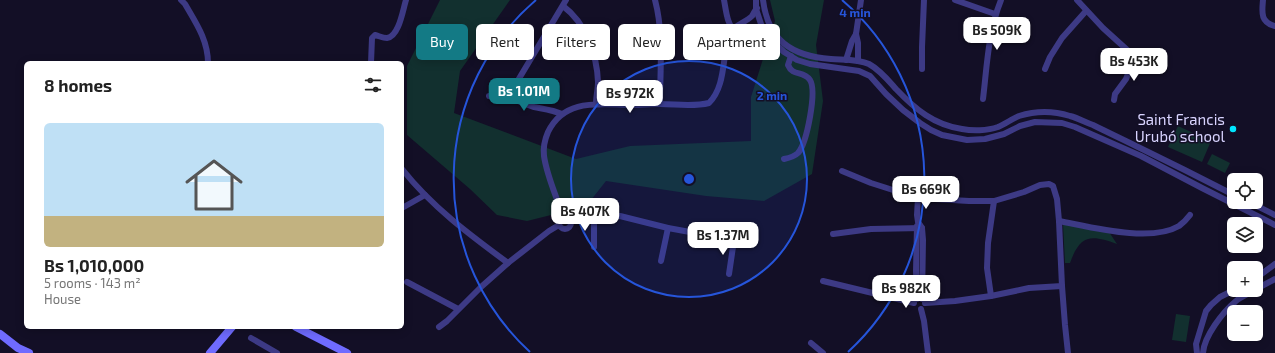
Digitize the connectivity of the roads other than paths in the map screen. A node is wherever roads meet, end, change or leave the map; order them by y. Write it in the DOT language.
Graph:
graph roads {
  1 [pos="181,0"];
  2 [pos="406,0"];
  3 [pos="655,0"];
  4 [pos="724,0"];
  5 [pos="756,0"];
  6 [pos="861,0"];
  7 [pos="924,0"];
  8 [pos="955,0"];
  9 [pos="1001,0"];
  10 [pos="1077,0"];
  11 [pos="1263,0"];
  12 [pos="763,2"];
  13 [pos="565,3"];
  14 [pos="756,9"];
  15 [pos="1086,11"];
  16 [pos="995,14"];
  17 [pos="730,24"];
  18 [pos="740,24"];
  19 [pos="761,24"];
  20 [pos="769,24"];
  21 [pos="1275,26"];
  22 [pos="856,34"];
  23 [pos="780,39"];
  24 [pos="780,48"];
  25 [pos="791,56"];
  26 [pos="725,60"];
  27 [pos="846,60"];
  28 [pos="208,61"];
  29 [pos="371,61"];
  30 [pos="858,62"];
  31 [pos="922,69"];
  32 [pos="1045,70"];
  33 [pos="899,92"];
  34 [pos="489,96"];
  35 [pos="508,97"];
  36 [pos="890,98"];
  37 [pos="907,99"];
  38 [pos="983,99"];
  39 [pos="1114,100"];
  40 [pos="596,104"];
  41 [pos="660,104"];
  42 [pos="900,107"];
  43 [pos="562,114"];
  44 [pos="1088,123"];
  45 [pos="1084,131"];
  46 [pos="784,159"];
  47 [pos="404,171"];
  48 [pos="842,171"];
  49 [pos="1227,192"];
  50 [pos="425,195"];
  51 [pos="918,198"];
  52 [pos="994,201"];
  53 [pos="404,207"];
  54 [pos="1263,209"];
  55 [pos="1190,215"];
  56 [pos="1275,215"];
  57 [pos="594,216"];
  58 [pos="563,217"];
  59 [pos="571,221"];
  60 [pos="1059,221"];
  61 [pos="559,225"];
  62 [pos="1275,225"];
  63 [pos="919,226"];
  64 [pos="668,228"];
  65 [pos="833,234"];
  66 [pos="734,240"];
  67 [pos="744,241"];
  68 [pos="594,247"];
  69 [pos="660,261"];
  70 [pos="508,264"];
  71 [pos="1275,264"];
  72 [pos="1263,273"];
  73 [pos="728,274"];
  74 [pos="1275,279"];
  75 [pos="823,281"];
  76 [pos="407,282"];
  77 [pos="1062,286"];
  78 [pos="1263,286"];
  79 [pos="1227,294"];
  80 [pos="991,296"];
  81 [pos="1243,297"];
  82 [pos="919,301"];
  83 [pos="458,309"];
  84 [pos="439,327"];
  85 [pos="230,329"];
  86 [pos="300,329"];
  87 [pos="0,334"];
  88 [pos="251,338"];
  89 [pos="811,343"];
  90 [pos="267,351"];
  91 [pos="28,353"];
  92 [pos="210,353"];
  93 [pos="277,353"];
  94 [pos="347,353"];
  95 [pos="823,353"];
  96 [pos="928,353"];
  97 [pos="1068,353"];
  98 [pos="1197,353"];
  99 [pos="1203,353"];
  1 -- 28 [label="street"];
  2 -- 29 [label="street"];
  3 -- 41 [label="street"];
  4 -- 17 [label="street"];
  5 -- 14 [label="street"];
  6 -- 22 [label="street"];
  7 -- 31 [label="street"];
  8 -- 16 [label="street"];
  9 -- 16 [label="street"];
  10 -- 15 [label="street"];
  11 -- 21 [label="street"];
  12 -- 14 [label="street"];
  12 -- 20 [label="street"];
  13 -- 35 [label="street"];
  13 -- 40 [label="street"];
  14 -- 18 [label="street"];
  14 -- 19 [label="street"];
  15 -- 32 [label="street"];
  15 -- 39 [label="street"];
  16 -- 38 [label="street"];
  22 -- 27 [label="street"];
  22 -- 30 [label="street"];
  23 -- 27 [label="street"];
  24 -- 25 [label="street"];
  25 -- 36 [label="street"];
  25 -- 46 [label="street"];
  26 -- 41 [label="street"];
  27 -- 30 [label="street"];
  30 -- 33 [label="street"];
  33 -- 36 [label="street"];
  33 -- 37 [label="street"];
  34 -- 35 [label="street"];
  35 -- 43 [label="street"];
  36 -- 42 [label="street"];
  37 -- 42 [label="street"];
  37 -- 44 [label="street"];
  40 -- 41 [label="street"];
  40 -- 43 [label="street"];
  42 -- 45 [label="street"];
  43 -- 58 [label="street"];
  44 -- 45 [label="street"];
  44 -- 49 [label="street"];
  45 -- 62 [label="street"];
  47 -- 50 [label="street"];
  48 -- 51 [label="street"];
  50 -- 53 [label="street"];
  50 -- 70 [label="street"];
  51 -- 52 [label="street"];
  51 -- 63 [label="street"];
  52 -- 60 [label="street"];
  52 -- 80 [label="street"];
  54 -- 56 [label="street"];
  55 -- 60 [label="street"];
  57 -- 59 [label="street"];
  57 -- 64 [label="street"];
  57 -- 68 [label="street"];
  58 -- 59 [label="street"];
  58 -- 61 [label="street"];
  59 -- 61 [label="street"];
  60 -- 77 [label="street"];
  61 -- 70 [label="street"];
  63 -- 65 [label="street"];
  63 -- 82 [label="street"];
  64 -- 66 [label="street"];
  64 -- 69 [label="street"];
  66 -- 67 [label="street"];
  66 -- 73 [label="street"];
  70 -- 83 [label="street"];
  71 -- 72 [label="street"];
  74 -- 78 [label="street"];
  75 -- 82 [label="street"];
  76 -- 83 [label="street"];
  77 -- 80 [label="street"];
  77 -- 97 [label="street"];
  79 -- 98 [label="street"];
  80 -- 82 [label="street"];
  81 -- 99 [label="street"];
  82 -- 96 [label="street"];
  83 -- 84 [label="street"];
  85 -- 92 [label="street"];
  86 -- 94 [label="street"];
  87 -- 91 [label="street"];
  88 -- 90 [label="street"];
  89 -- 95 [label="street"];
  90 -- 93 [label="street"];
}
